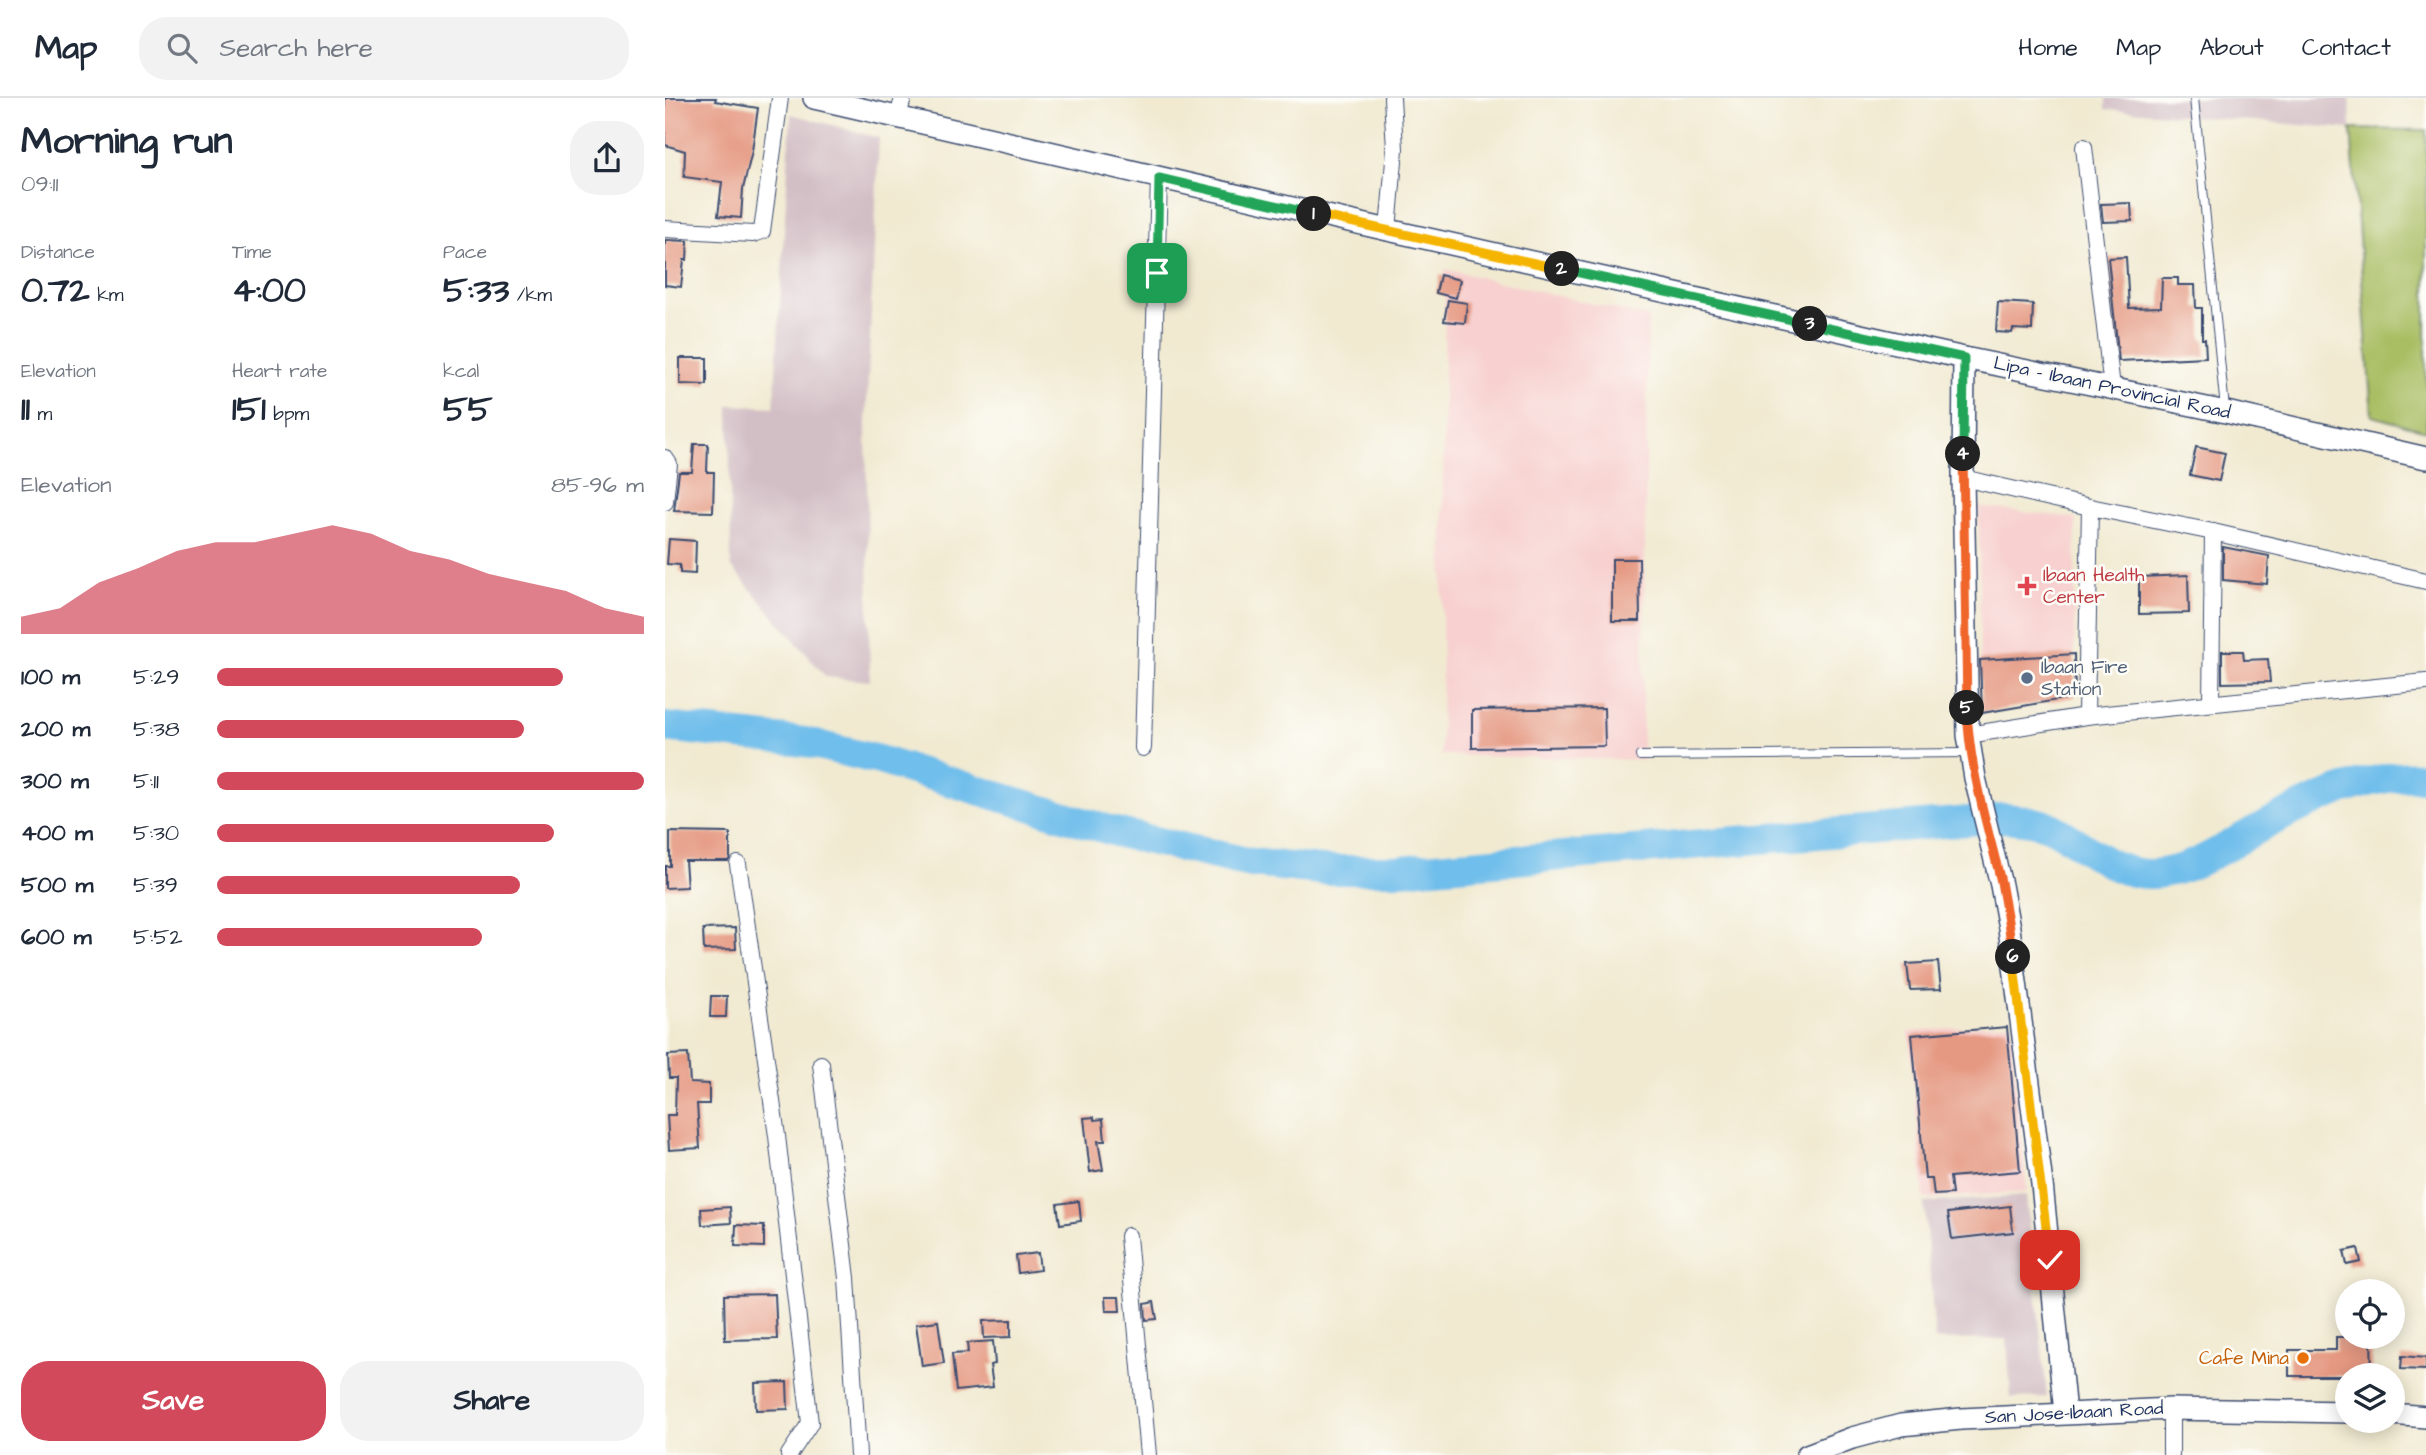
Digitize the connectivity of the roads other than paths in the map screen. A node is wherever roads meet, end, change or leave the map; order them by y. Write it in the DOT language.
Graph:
graph roads {
  1 [pos="780,98"];
  2 [pos="1392,98"];
  3 [pos="2194,98"];
  4 [pos="819,99"];
  5 [pos="901,108"];
  6 [pos="2084,147"];
  7 [pos="1159,178"];
  8 [pos="665,229"];
  9 [pos="1388,230"];
  10 [pos="1964,358"];
  11 [pos="2112,388"];
  12 [pos="2226,412"];
  13 [pos="665,458"];
  14 [pos="2426,458"];
  15 [pos="1962,478"];
  16 [pos="665,502"];
  17 [pos="2090,508"];
  18 [pos="2213,531"];
  19 [pos="2426,581"];
  20 [pos="2426,682"];
  21 [pos="2211,703"];
  22 [pos="2085,716"];
  23 [pos="1969,744"];
  24 [pos="1143,748"];
  25 [pos="1640,756"];
  26 [pos="738,864"];
  27 [pos="821,1064"];
  28 [pos="1128,1236"];
  29 [pos="2171,1409"];
  30 [pos="2335,1412"];
  31 [pos="2065,1413"];
  32 [pos="2405,1416"];
  33 [pos="2426,1417"];
  34 [pos="789,1455"];
  35 [pos="858,1455"];
  36 [pos="1148,1455"];
  37 [pos="1807,1455"];
  38 [pos="2172,1455"];
  1 -- 8 [label="street"];
  2 -- 9 [label="street"];
  3 -- 12 [label="lane"];
  4 -- 5 [label="main road, Lipa - Ibaan Provincial Road"];
  5 -- 7 [label="main road, Lipa - Ibaan Provincial Road"];
  6 -- 11 [label="street"];
  7 -- 9 [label="main road, Lipa - Ibaan Provincial Road"];
  7 -- 24 [label="street"];
  9 -- 10 [label="main road, Lipa - Ibaan Provincial Road"];
  10 -- 11 [label="main road, Lipa - Ibaan Provincial Road"];
  10 -- 15 [label="main road"];
  11 -- 12 [label="main road, Lipa - Ibaan Provincial Road"];
  12 -- 14 [label="main road, Lipa - Ibaan Provincial Road"];
  13 -- 16 [label="street"];
  15 -- 17 [label="street"];
  15 -- 23 [label="main road"];
  17 -- 18 [label="street"];
  17 -- 22 [label="street"];
  18 -- 19 [label="street"];
  18 -- 21 [label="street"];
  20 -- 21 [label="street"];
  21 -- 22 [label="street"];
  22 -- 23 [label="street"];
  23 -- 25 [label="lane"];
  23 -- 31 [label="main road"];
  26 -- 34 [label="street"];
  27 -- 35 [label="street"];
  28 -- 36 [label="street"];
  29 -- 30 [label="main road, San Jose-Ibaan Road"];
  29 -- 31 [label="main road, San Jose-Ibaan Road"];
  29 -- 38 [label="street"];
  31 -- 37 [label="main road, San Jose-Ibaan Road"];
  32 -- 33 [label="main road"];
}
